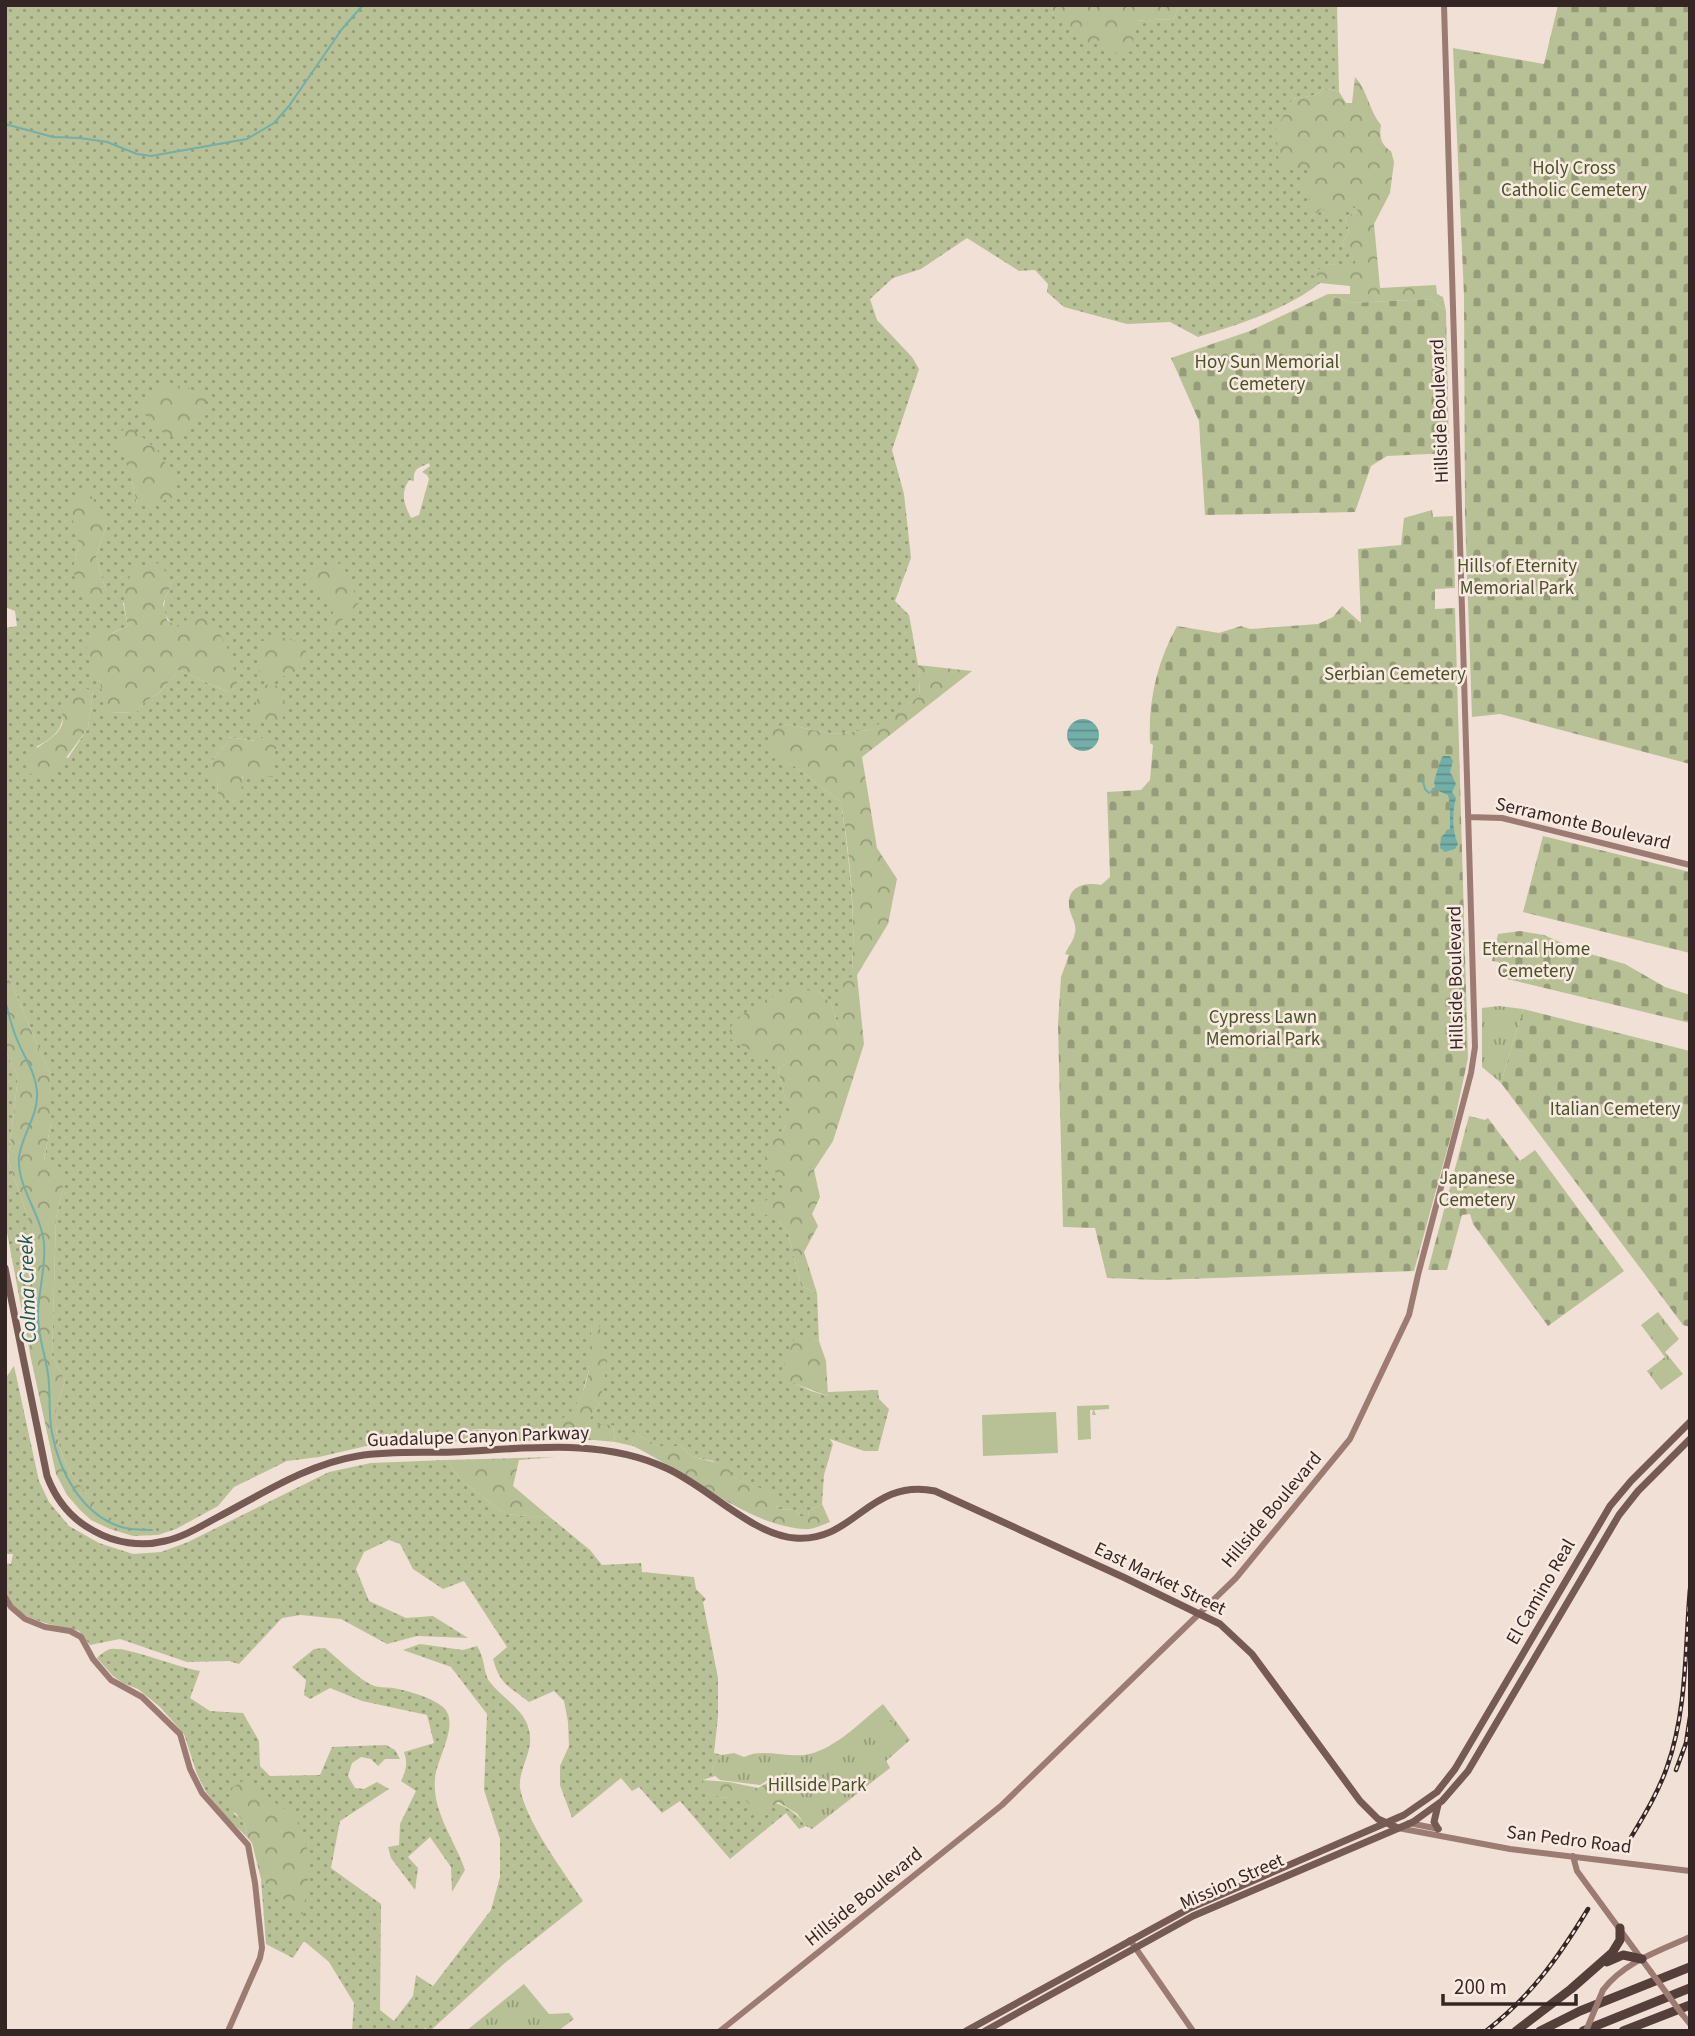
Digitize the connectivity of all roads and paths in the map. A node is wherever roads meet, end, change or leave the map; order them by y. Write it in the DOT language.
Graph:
graph roads {
  1 [pos="1444,5"];
  2 [pos="1468,817"];
  3 [pos="1690,865"];
  4 [pos="5,1268"];
  5 [pos="1690,1423"];
  6 [pos="1690,1439"];
  7 [pos="883,1496"];
  8 [pos="5,1597"];
  9 [pos="1201,1614"];
  10 [pos="1480,1751"];
  11 [pos="1438,1805"];
  12 [pos="1387,1823"];
  13 [pos="1409,1823"];
  14 [pos="1398,1828"];
  15 [pos="1438,1829"];
  16 [pos="1444,1836"];
  17 [pos="1573,1856"];
  18 [pos="1690,1871"];
  19 [pos="1620,1928"];
  20 [pos="1690,1937"];
  21 [pos="1132,1944"];
  22 [pos="1642,1959"];
  23 [pos="1690,1967"];
  24 [pos="1690,1988"];
  25 [pos="1571,1989"];
  26 [pos="1687,2009"];
  27 [pos="1690,2024"];
  28 [pos="228,2031"];
  29 [pos="720,2031"];
  30 [pos="966,2031"];
  31 [pos="985,2031"];
  32 [pos="1193,2031"];
  33 [pos="1516,2031"];
  34 [pos="1540,2031"];
  35 [pos="1584,2031"];
  36 [pos="1623,2031"];
  1 -- 2 [label="main road, Hillside Boulevard"];
  2 -- 3 [label="main road, Serramonte Boulevard"];
  2 -- 9 [label="main road, Hillside Boulevard"];
  4 -- 7 [label="main road, Guadalupe Canyon Parkway"];
  5 -- 12 [label="main road, El Camino Real"];
  6 -- 10 [label="main road, El Camino Real"];
  7 -- 9 [label="main road, East Market Street"];
  8 -- 28 [label="main road"];
  9 -- 12 [label="main road, East Market Street"];
  9 -- 29 [label="main road, Hillside Boulevard"];
  10 -- 11 [label="main road, Mission Street"];
  11 -- 13 [label="main road, Mission Street"];
  11 -- 15 [label="main road"];
  12 -- 13 [label="main road"];
  12 -- 14 [label="main road, San Pedro Road"];
  12 -- 21 [label="main road, Mission Street"];
  13 -- 14 [label="main road, Mission Street"];
  13 -- 15 [label="main road"];
  14 -- 16 [label="main road, San Pedro Road"];
  14 -- 21 [label="main road, Mission Street"];
  15 -- 16 [label="main road"];
  16 -- 17 [label="main road, San Pedro Road"];
  17 -- 18 [label="main road, San Pedro Road"];
  17 -- 19 [label="main road"];
  19 -- 22 [label="main road"];
  19 -- 25 [label="highway"];
  20 -- 22 [label="main road"];
  21 -- 30 [label="main road, Mission Street"];
  21 -- 31 [label="main road, Mission Street"];
  21 -- 32 [label="main road"];
  22 -- 25 [label="highway"];
  22 -- 26 [label="main road, bridge"];
  22 -- 35 [label="main road, bridge"];
  23 -- 34 [label="highway"];
  24 -- 35 [label="highway"];
  25 -- 33 [label="highway"];
  26 -- 27 [label="main road"];
  26 -- 36 [label="highway"];
}
